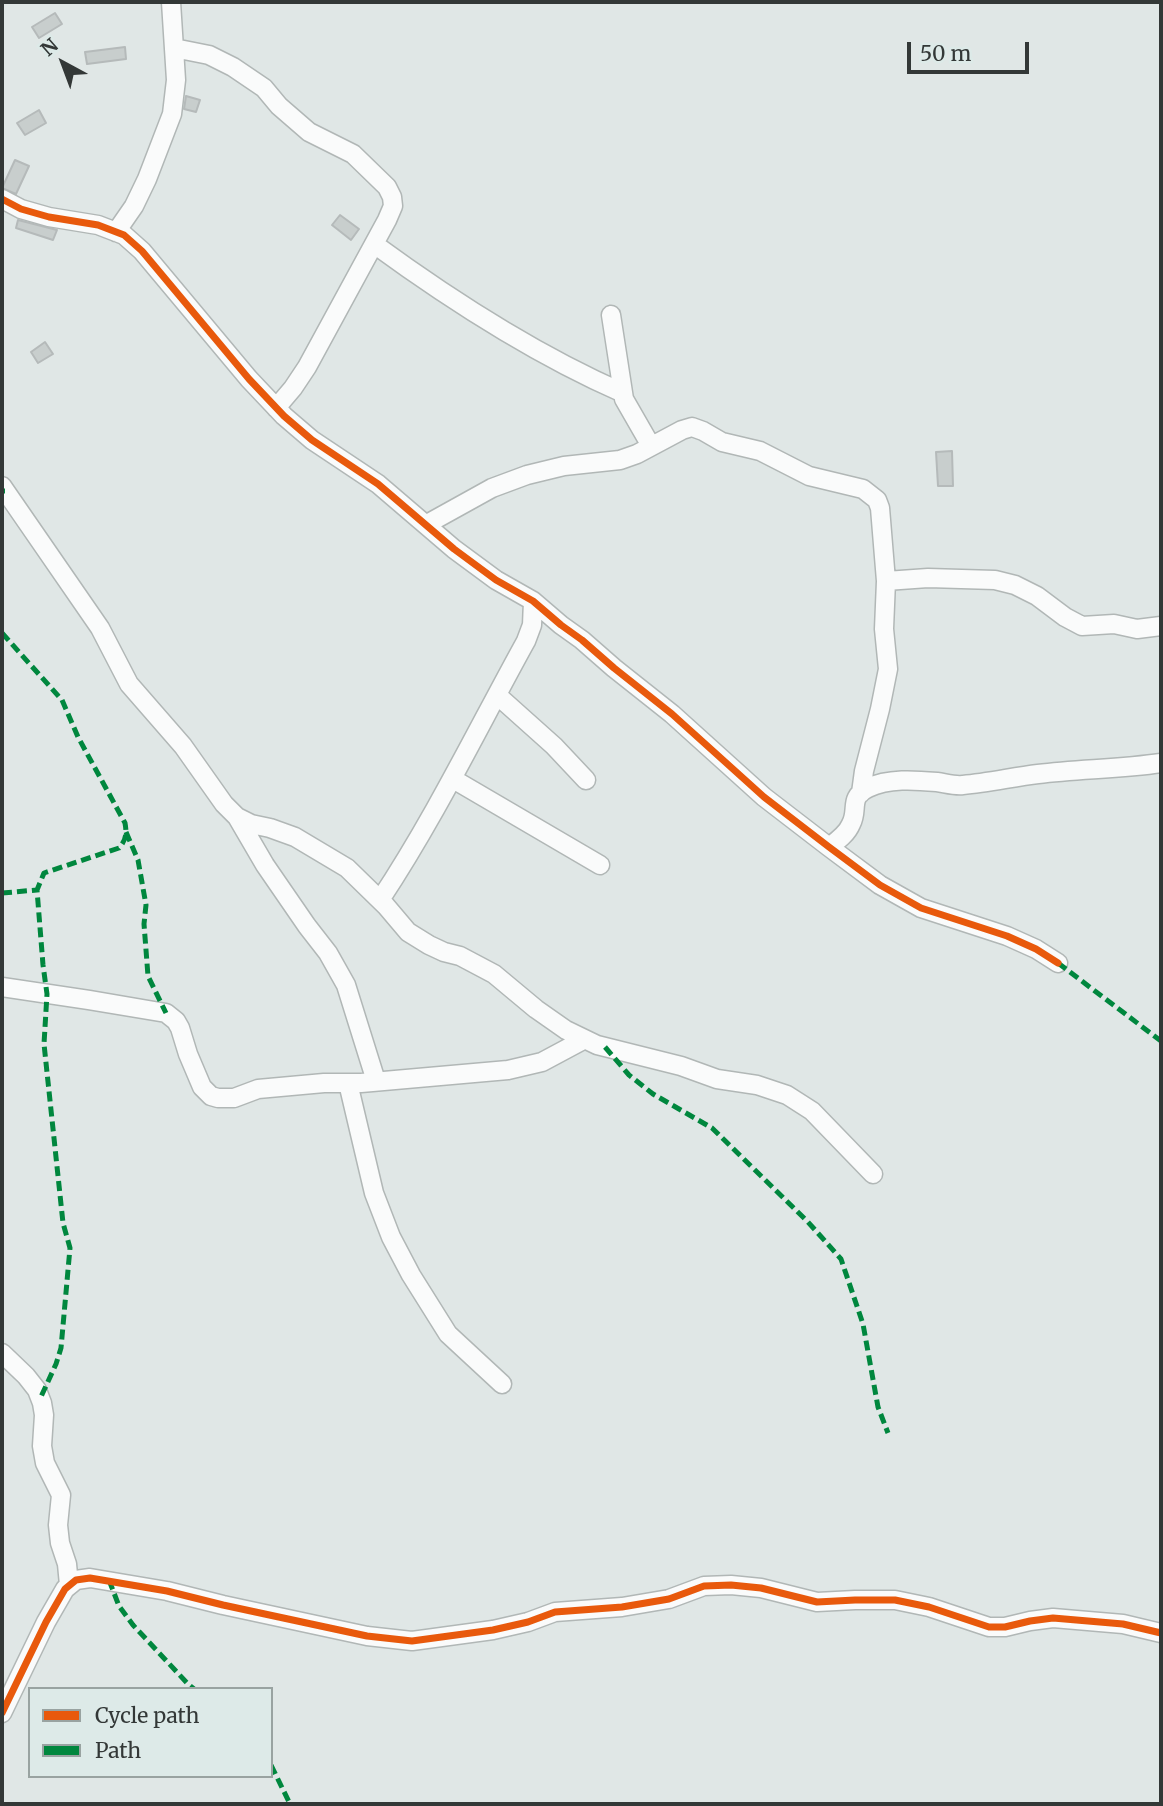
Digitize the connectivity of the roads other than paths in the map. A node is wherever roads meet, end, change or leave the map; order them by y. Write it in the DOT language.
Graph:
graph roads {
  1 [pos="171,2"];
  2 [pos="174,48"];
  3 [pos="2,199"];
  4 [pos="116,232"];
  5 [pos="374,244"];
  6 [pos="611,315"];
  7 [pos="623,393"];
  8 [pos="276,408"];
  9 [pos="651,446"];
  10 [pos="2,486"];
  11 [pos="427,524"];
  12 [pos="886,581"];
  13 [pos="533,601"];
  14 [pos="1161,626"];
  15 [pos="497,695"];
  16 [pos="1161,762"];
  17 [pos="453,779"];
  18 [pos="586,780"];
  19 [pos="861,793"];
  20 [pos="237,817"];
  21 [pos="829,847"];
  22 [pos="600,865"];
  23 [pos="380,900"];
  24 [pos="1058,963"];
  25 [pos="2,988"];
  26 [pos="585,1039"];
  27 [pos="376,1081"];
  28 [pos="348,1083"];
  29 [pos="873,1174"];
  30 [pos="2,1353"];
  31 [pos="502,1384"];
  32 [pos="69,1585"];
  33 [pos="1161,1633"];
  34 [pos="2,1713"];
  1 -- 2 [label="street"];
  2 -- 4 [label="street"];
  2 -- 5 [label="street"];
  3 -- 4 [label="street"];
  4 -- 8 [label="street"];
  5 -- 7 [label="street"];
  5 -- 8 [label="street"];
  6 -- 7 [label="street"];
  7 -- 9 [label="street"];
  8 -- 11 [label="street"];
  9 -- 11 [label="street"];
  9 -- 12 [label="street"];
  10 -- 20 [label="street"];
  11 -- 13 [label="street"];
  12 -- 14 [label="street"];
  12 -- 19 [label="street"];
  13 -- 15 [label="street"];
  13 -- 21 [label="street"];
  15 -- 17 [label="street"];
  15 -- 18 [label="street"];
  16 -- 19 [label="street"];
  17 -- 22 [label="street"];
  17 -- 23 [label="street"];
  19 -- 21 [label="street"];
  20 -- 23 [label="street"];
  20 -- 27 [label="street"];
  21 -- 24 [label="street"];
  23 -- 26 [label="street"];
  25 -- 28 [label="street"];
  26 -- 27 [label="street"];
  26 -- 29 [label="street"];
  27 -- 28 [label="street"];
  28 -- 31 [label="street"];
  30 -- 32 [label="street"];
  32 -- 33 [label="street"];
  32 -- 34 [label="street"];
}
